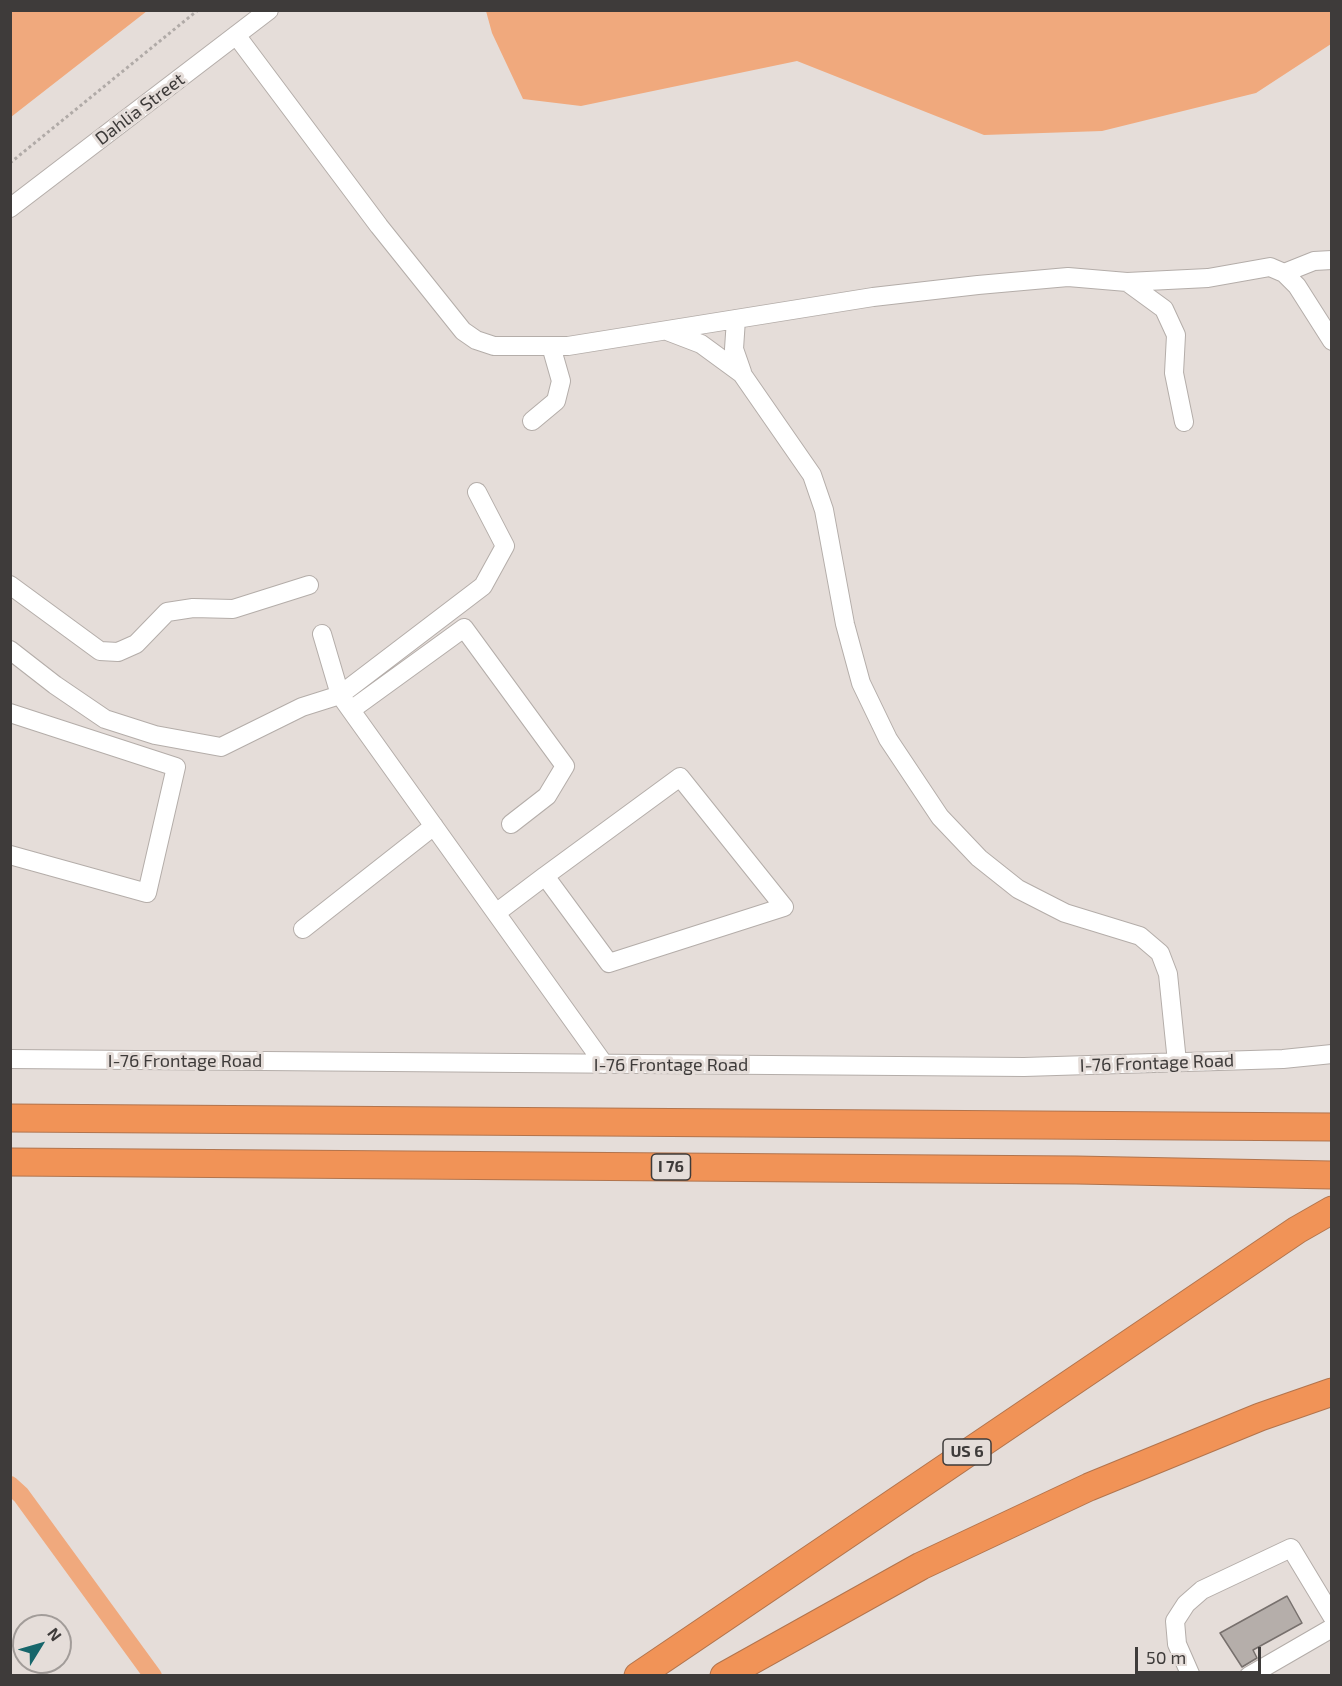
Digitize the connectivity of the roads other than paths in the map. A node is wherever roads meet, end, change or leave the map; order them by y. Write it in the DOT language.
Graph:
graph roads {
  1 [pos="269,10"];
  2 [pos="236,35"];
  3 [pos="10,208"];
  4 [pos="1332,260"];
  5 [pos="1284,273"];
  6 [pos="1127,282"];
  7 [pos="736,320"];
  8 [pos="666,331"];
  9 [pos="1332,341"];
  10 [pos="551,346"];
  11 [pos="742,374"];
  12 [pos="532,421"];
  13 [pos="1184,422"];
  14 [pos="477,492"];
  15 [pos="10,585"];
  16 [pos="309,585"];
  17 [pos="322,634"];
  18 [pos="10,650"];
  19 [pos="340,695"];
  20 [pos="351,710"];
  21 [pos="10,713"];
  22 [pos="182,740"];
  23 [pos="176,767"];
  24 [pos="511,824"];
  25 [pos="434,826"];
  26 [pos="10,855"];
  27 [pos="545,876"];
  28 [pos="496,913"];
  29 [pos="303,929"];
  30 [pos="1332,1054"];
  31 [pos="10,1059"];
  32 [pos="1177,1062"];
  33 [pos="604,1064"];
  34 [pos="10,1118"];
  35 [pos="1332,1127"];
  36 [pos="10,1162"];
  37 [pos="1332,1174"];
  38 [pos="1332,1210"];
  39 [pos="1332,1392"];
  40 [pos="1332,1616"];
  41 [pos="1332,1628"];
  42 [pos="638,1676"];
  43 [pos="724,1676"];
  44 [pos="1191,1676"];
  45 [pos="1249,1676"];
  1 -- 2 [label="street, Dahlia Street"];
  2 -- 3 [label="street, Dahlia Street"];
  2 -- 10 [label="street"];
  4 -- 5 [label="street"];
  5 -- 6 [label="street"];
  5 -- 9 [label="street"];
  6 -- 7 [label="street"];
  6 -- 13 [label="street"];
  7 -- 8 [label="street"];
  7 -- 11 [label="street"];
  8 -- 10 [label="street"];
  8 -- 11 [label="street"];
  10 -- 12 [label="street"];
  11 -- 32 [label="street"];
  14 -- 19 [label="street"];
  15 -- 16 [label="street"];
  17 -- 19 [label="street"];
  18 -- 22 [label="street"];
  19 -- 20 [label="street"];
  19 -- 22 [label="street"];
  20 -- 24 [label="street"];
  20 -- 25 [label="street"];
  21 -- 23 [label="street"];
  22 -- 23 [label="street"];
  23 -- 26 [label="street"];
  25 -- 28 [label="street"];
  25 -- 29 [label="street"];
  27 -- 27 [label="street"];
  27 -- 28 [label="street"];
  28 -- 33 [label="street"];
  30 -- 32 [label="street, I-76 Frontage Road"];
  31 -- 33 [label="street, I-76 Frontage Road"];
  32 -- 33 [label="street, I-76 Frontage Road"];
  34 -- 35 [label="highway"];
  36 -- 37 [label="highway, I 76"];
  38 -- 42 [label="highway, US 6"];
  39 -- 43 [label="highway"];
  40 -- 44 [label="street"];
  41 -- 45 [label="street"];
}
